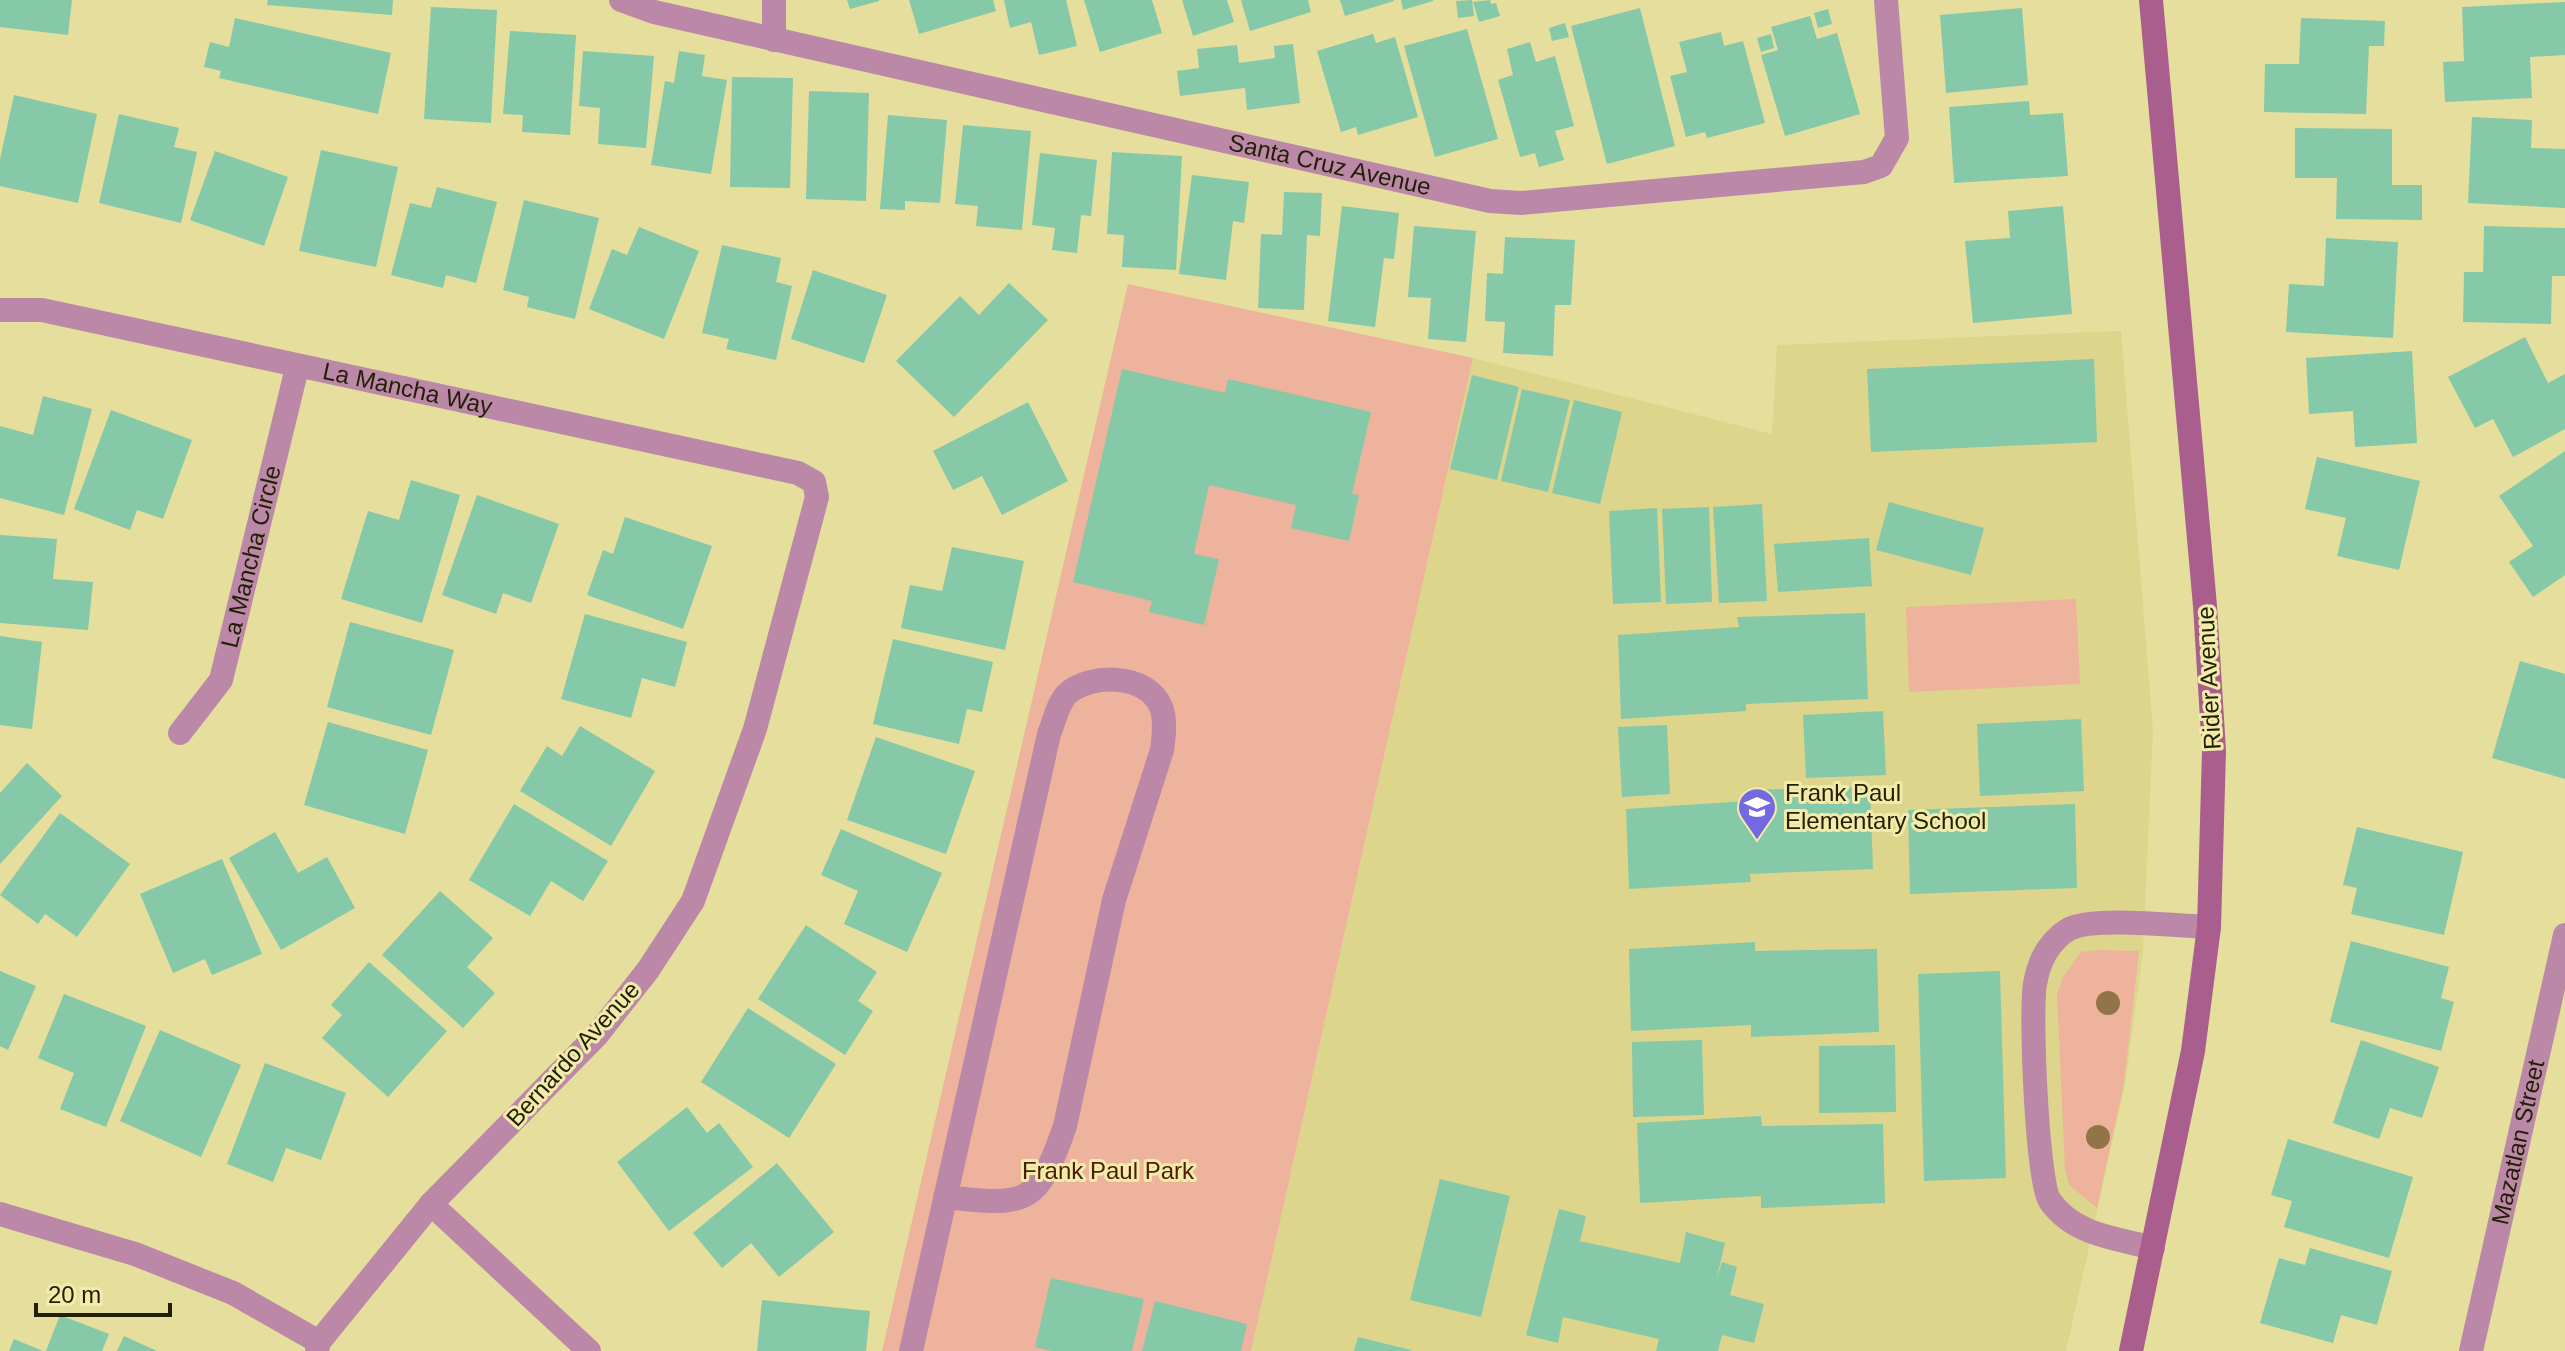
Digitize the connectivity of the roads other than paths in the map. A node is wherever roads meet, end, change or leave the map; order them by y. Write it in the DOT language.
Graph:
graph roads {
  1 [pos="621,0"];
  2 [pos="774,0"];
  3 [pos="1886,0"];
  4 [pos="2151,0"];
  5 [pos="774,40"];
  6 [pos="0,310"];
  7 [pos="297,368"];
  8 [pos="814,482"];
  9 [pos="180,733"];
  10 [pos="2209,927"];
  11 [pos="2565,935"];
  12 [pos="945,1197"];
  13 [pos="431,1204"];
  14 [pos="0,1214"];
  15 [pos="2153,1248"];
  16 [pos="318,1347"];
  17 [pos="589,1351"];
  18 [pos="911,1351"];
  19 [pos="2131,1351"];
  20 [pos="2471,1351"];
  1 -- 5 [label="street, Santa Cruz Avenue"];
  2 -- 5 [label="street"];
  3 -- 5 [label="street, Santa Cruz Avenue"];
  4 -- 10 [label="street, Rider Avenue"];
  6 -- 7 [label="street, La Mancha Way"];
  7 -- 8 [label="street, La Mancha Way"];
  7 -- 9 [label="street, La Mancha Circle"];
  8 -- 13 [label="street, Bernardo Avenue"];
  10 -- 15 [label="street, Rider Avenue"];
  10 -- 15 [label="street"];
  11 -- 20 [label="street, Mazatlan Street"];
  12 -- 12 [label="street"];
  12 -- 18 [label="street"];
  13 -- 16 [label="street, Bernardo Avenue"];
  13 -- 17 [label="street"];
  14 -- 16 [label="street"];
  15 -- 19 [label="street, Rider Avenue"];
}
